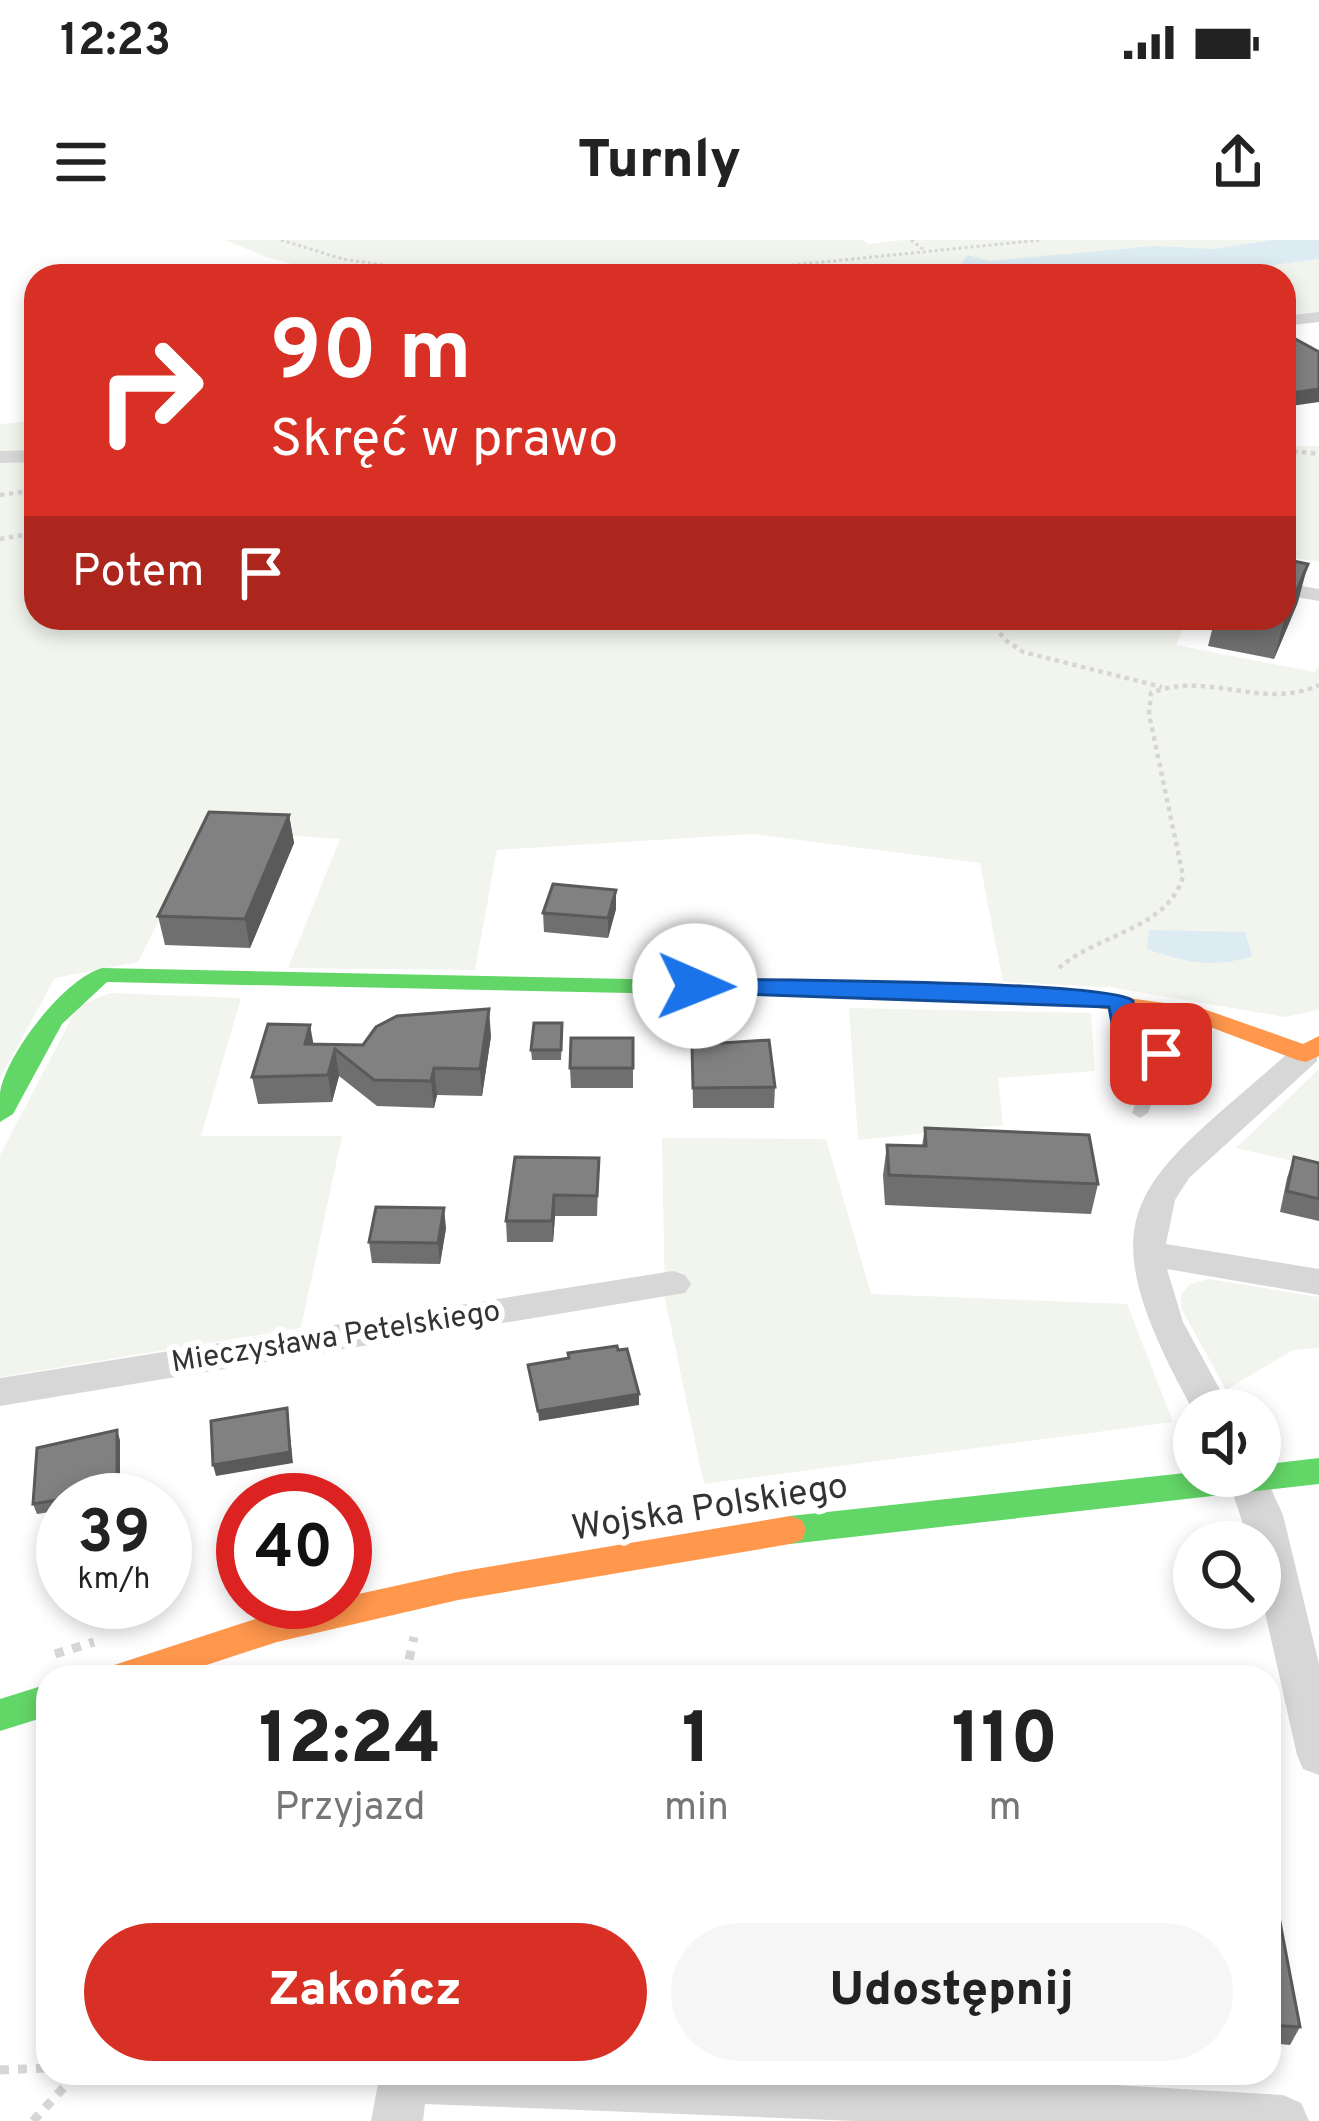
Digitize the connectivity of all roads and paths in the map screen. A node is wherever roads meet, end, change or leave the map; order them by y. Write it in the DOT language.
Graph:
graph roads {
  1 [pos="281,240"];
  2 [pos="1041,240"];
  3 [pos="913,241"];
  4 [pos="960,246"];
  5 [pos="927,252"];
  6 [pos="970,255"];
  7 [pos="376,264"];
  8 [pos="806,264"];
  9 [pos="998,630"];
  10 [pos="1319,685"];
  11 [pos="1162,687"];
  12 [pos="1049,995"];
  13 [pos="1120,1001"];
  14 [pos="1313,1049"];
  15 [pos="0,1114"];
  16 [pos="1140,1114"];
  17 [pos="1148,1253"];
  18 [pos="1319,1282"];
  19 [pos="673,1284"];
  20 [pos="1201,1389"];
  21 [pos="0,1392"];
  22 [pos="1319,1471"];
  23 [pos="1281,1474"];
  24 [pos="1173,1485"];
  25 [pos="1255,1497"];
  26 [pos="432,1634"];
  27 [pos="414,1637"];
  28 [pos="392,1642"];
  29 [pos="161,1665"];
  30 [pos="408,1665"];
  31 [pos="36,1704"];
  32 [pos="0,1715"];
  33 [pos="1319,1755"];
  34 [pos="36,2068"];
  35 [pos="0,2070"];
  36 [pos="66,2085"];
  37 [pos="400,2099"];
  38 [pos="850,2108"];
  39 [pos="33,2121"];
  40 [pos="1283,2121"];
  1 -- 7 [label="path"];
  2 -- 4 [label="path"];
  3 -- 5 [label="path"];
  4 -- 5 [label="path"];
  4 -- 6 [label="path"];
  5 -- 8 [label="path"];
  9 -- 11 [label="path"];
  10 -- 11 [label="path"];
  11 -- 12 [label="path"];
  12 -- 13 [label="street"];
  12 -- 15 [label="street"];
  13 -- 14 [label="street"];
  13 -- 16 [label="lane"];
  14 -- 17 [label="street"];
  17 -- 18 [label="street"];
  17 -- 20 [label="street"];
  19 -- 21 [label="street, Mieczysława Petelskiego"];
  22 -- 23 [label="street, Wojska Polskiego"];
  24 -- 29 [label="street, Wojska Polskiego"];
  25 -- 33 [label="street"];
  26 -- 27 [label="path"];
  27 -- 28 [label="path"];
  27 -- 30 [label="path"];
  31 -- 32 [label="street"];
  34 -- 35 [label="path"];
  36 -- 39 [label="path"];
  37 -- 38 [label="street"];
  38 -- 40 [label="street"];
}
